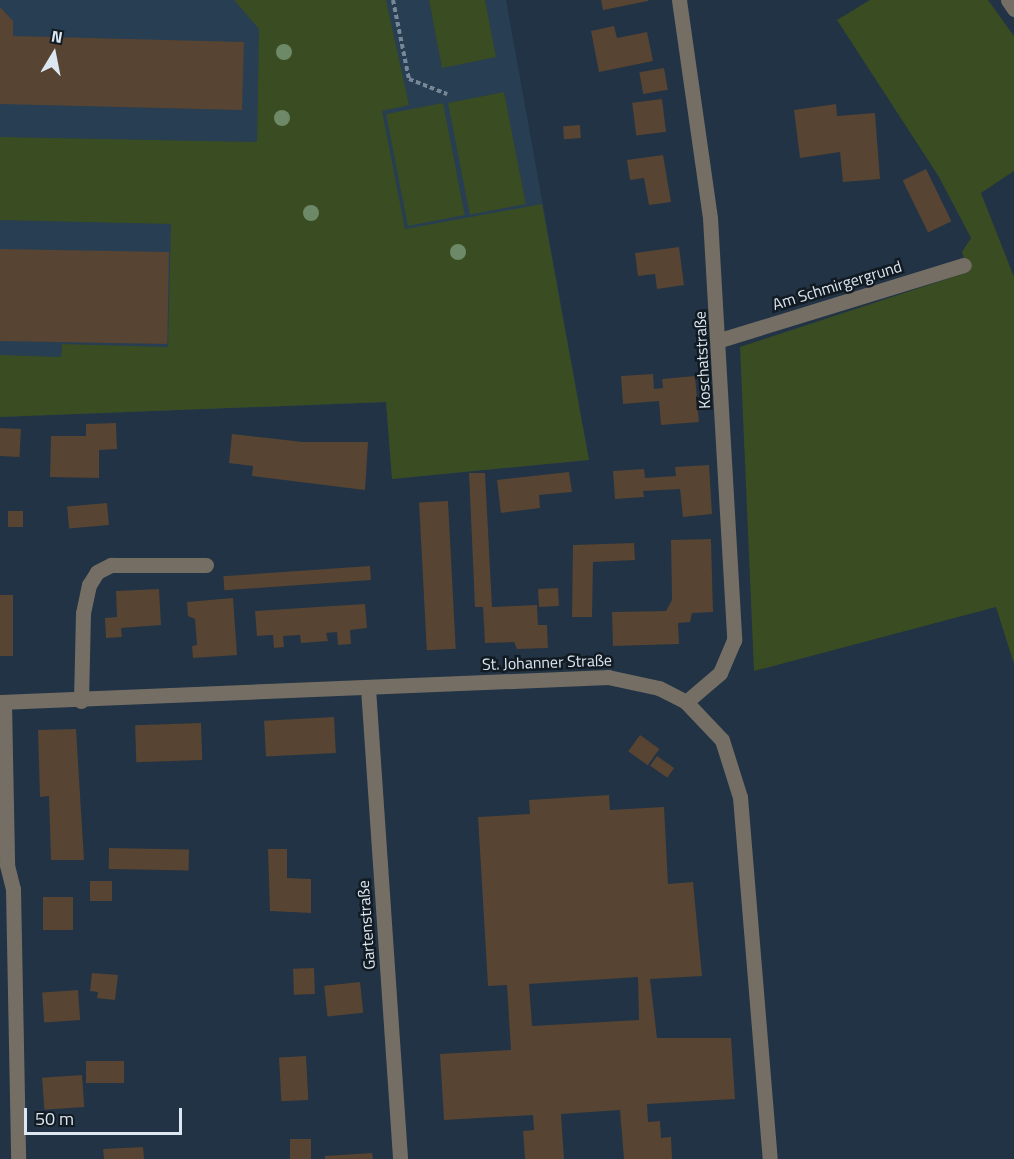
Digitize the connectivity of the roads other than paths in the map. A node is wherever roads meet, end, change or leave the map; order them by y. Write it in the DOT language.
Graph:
graph roads {
  1 [pos="679,0"];
  2 [pos="1008,0"];
  3 [pos="1014,9"];
  4 [pos="964,265"];
  5 [pos="720,340"];
  6 [pos="206,565"];
  7 [pos="368,688"];
  8 [pos="81,701"];
  9 [pos="2,702"];
  10 [pos="686,702"];
  11 [pos="18,1159"];
  12 [pos="400,1159"];
  13 [pos="770,1159"];
  1 -- 5 [label="street, Koschatstraße"];
  2 -- 3 [label="street"];
  4 -- 5 [label="street, Am Schmirgergrund"];
  5 -- 10 [label="street, Koschatstraße"];
  6 -- 8 [label="street"];
  7 -- 8 [label="street, St. Johanner Straße"];
  7 -- 10 [label="street, St. Johanner Straße"];
  7 -- 12 [label="street, Gartenstraße"];
  8 -- 9 [label="street, St. Johanner Straße"];
  9 -- 11 [label="street"];
  10 -- 13 [label="street, St. Johanner Straße"];
}
